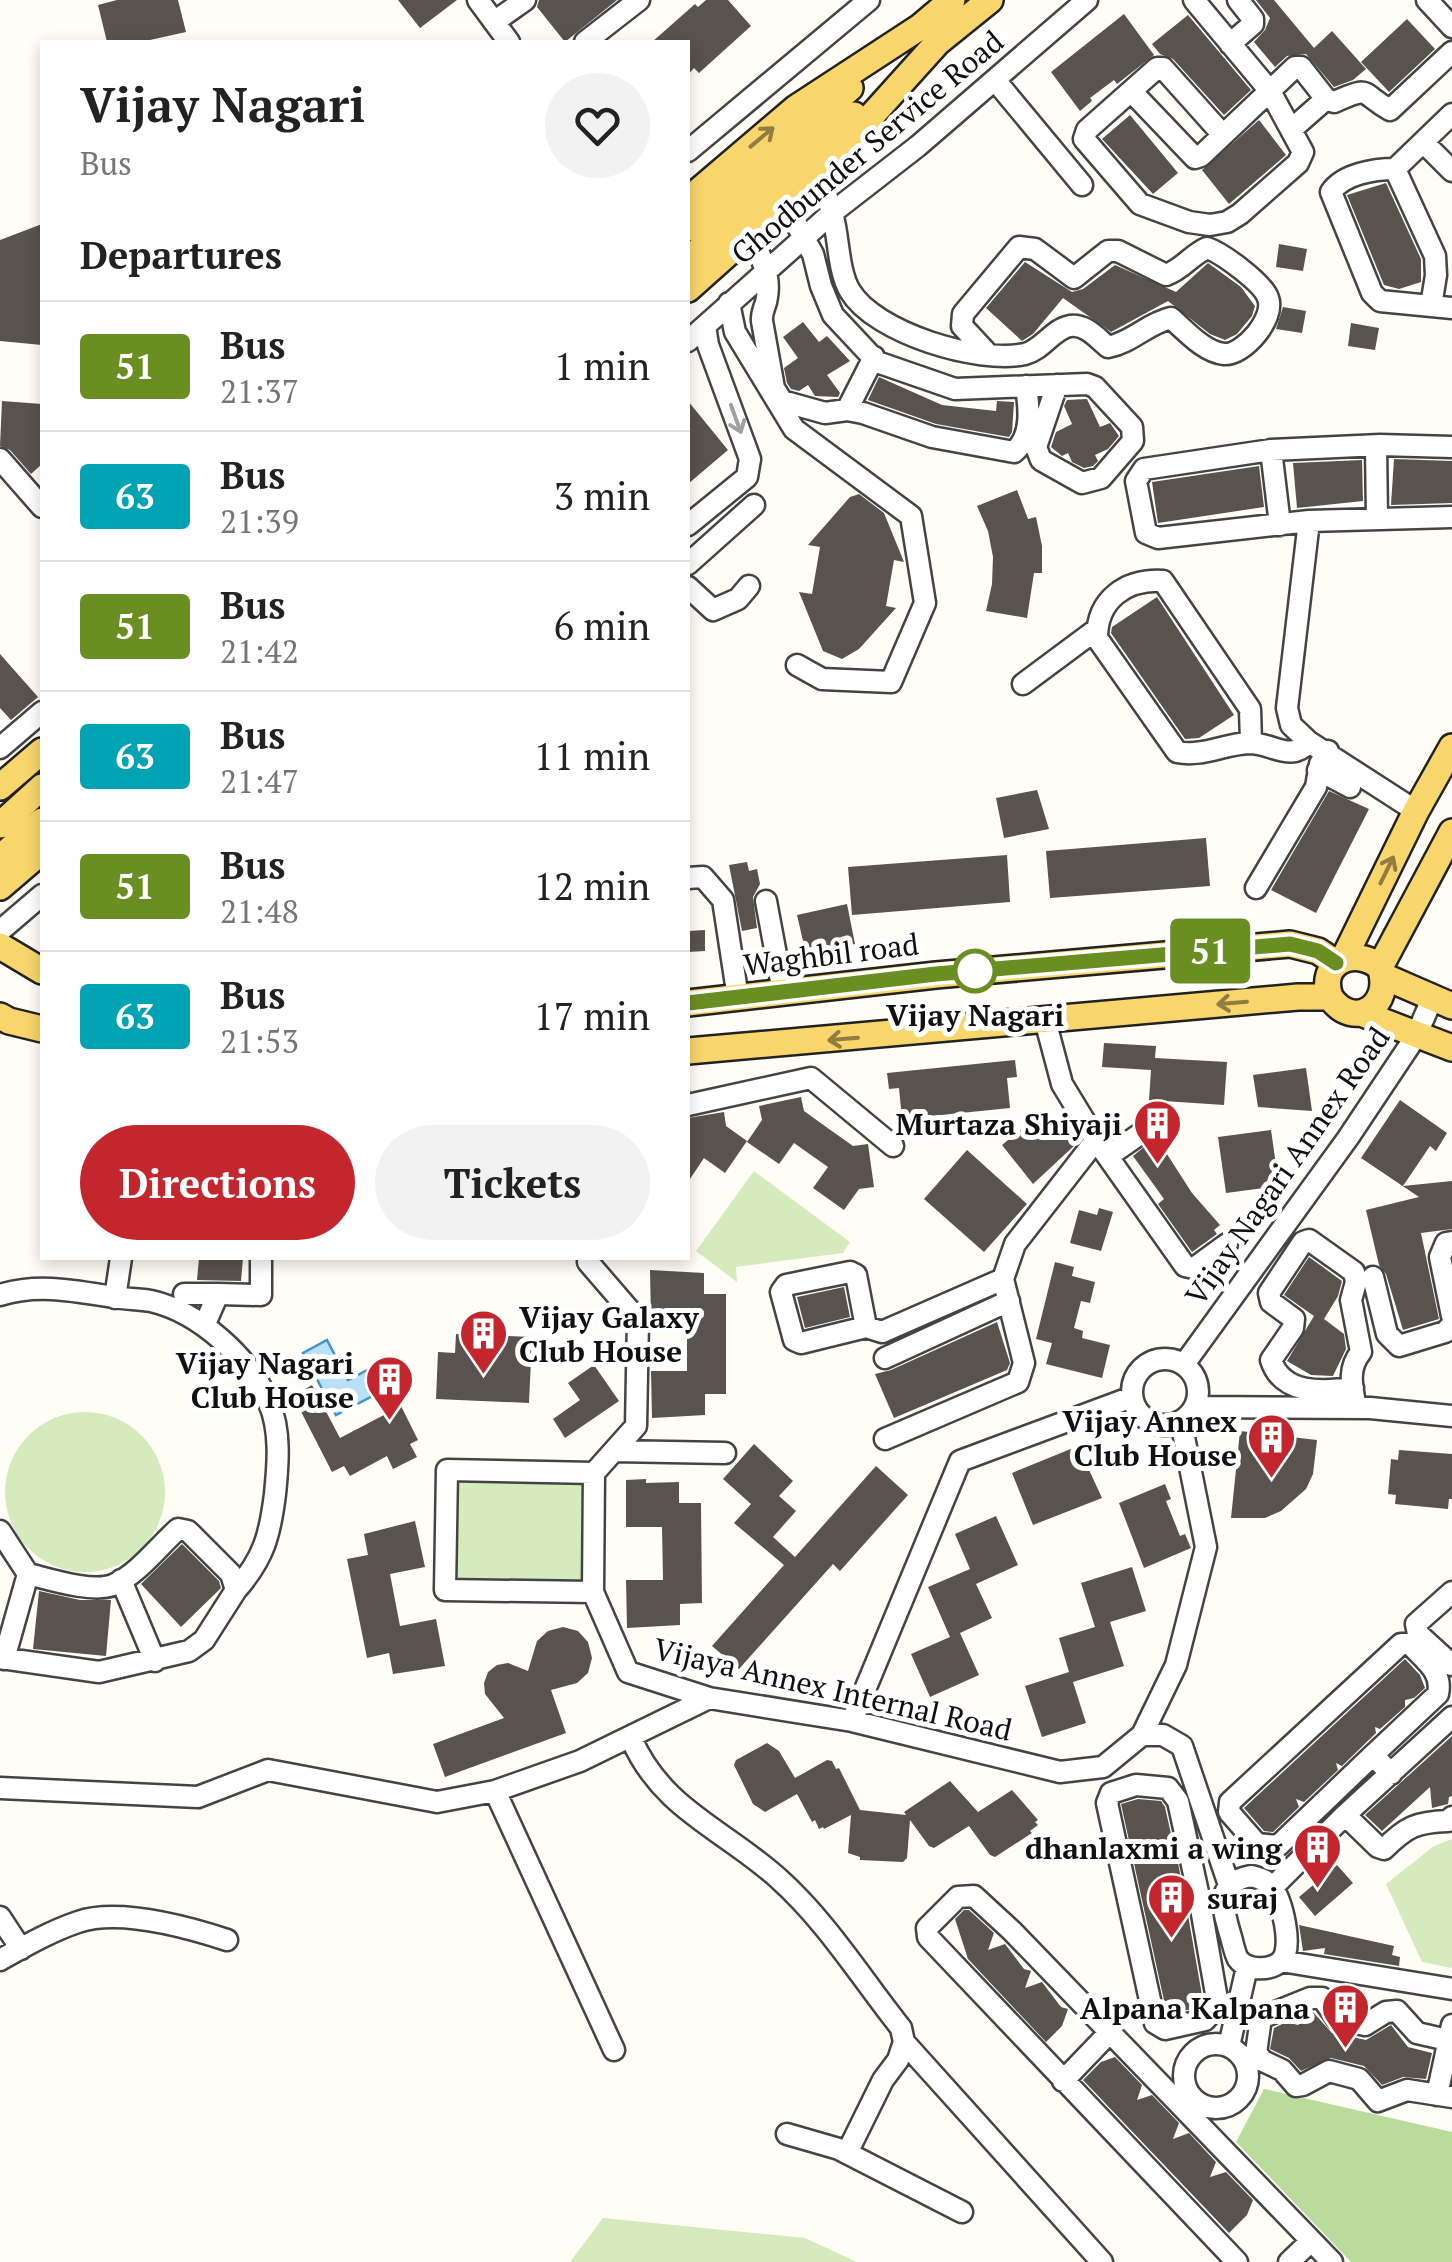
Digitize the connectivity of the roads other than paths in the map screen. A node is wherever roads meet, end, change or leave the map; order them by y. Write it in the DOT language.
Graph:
graph roads {
  1 [pos="478,0"];
  2 [pos="525,0"];
  3 [pos="639,0"];
  4 [pos="869,0"];
  5 [pos="952,0"];
  6 [pos="990,0"];
  7 [pos="1087,0"];
  8 [pos="1194,0"];
  9 [pos="1238,0"];
  10 [pos="1427,0"];
  11 [pos="494,22"];
  12 [pos="1452,27"];
  13 [pos="929,35"];
  14 [pos="508,40"];
  15 [pos="587,40"];
  16 [pos="1230,44"];
  17 [pos="1452,52"];
  18 [pos="891,68"];
  19 [pos="996,80"];
  20 [pos="1131,90"];
  21 [pos="1271,92"];
  22 [pos="1326,98"];
  23 [pos="1452,114"];
  24 [pos="1293,128"];
  25 [pos="1223,136"];
  26 [pos="1424,143"];
  27 [pos="690,149"];
  28 [pos="1395,170"];
  29 [pos="1452,171"];
  30 [pos="817,173"];
  31 [pos="1082,184"];
  32 [pos="690,198"];
  33 [pos="784,202"];
  34 [pos="832,212"];
  35 [pos="690,226"];
  36 [pos="749,234"];
  37 [pos="803,238"];
  38 [pos="1444,255"];
  39 [pos="690,258"];
  40 [pos="767,270"];
  41 [pos="690,286"];
  42 [pos="729,303"];
  43 [pos="1442,307"];
  44 [pos="705,326"];
  45 [pos="690,340"];
  46 [pos="988,354"];
  47 [pos="874,357"];
  48 [pos="1056,385"];
  49 [pos="1026,386"];
  50 [pos="847,410"];
  51 [pos="1376,446"];
  52 [pos="1452,447"];
  53 [pos="1271,450"];
  54 [pos="0,459"];
  55 [pos="40,505"];
  56 [pos="754,506"];
  57 [pos="1452,517"];
  58 [pos="1377,520"];
  59 [pos="1310,522"];
  60 [pos="690,523"];
  61 [pos="1280,525"];
  62 [pos="690,562"];
  63 [pos="749,586"];
  64 [pos="690,589"];
  65 [pos="1097,628"];
  66 [pos="797,665"];
  67 [pos="1023,684"];
  68 [pos="40,714"];
  69 [pos="1251,743"];
  70 [pos="1452,746"];
  71 [pos="0,748"];
  72 [pos="40,753"];
  73 [pos="1319,754"];
  74 [pos="0,787"];
  75 [pos="1350,788"];
  76 [pos="40,790"];
  77 [pos="1416,811"];
  78 [pos="40,823"];
  79 [pos="0,825"];
  80 [pos="1452,832"];
  81 [pos="40,853"];
  82 [pos="0,858"];
  83 [pos="690,878"];
  84 [pos="0,887"];
  85 [pos="1256,888"];
  86 [pos="40,897"];
  87 [pos="766,901"];
  88 [pos="0,931"];
  89 [pos="0,946"];
  90 [pos="1340,960"];
  91 [pos="40,969"];
  92 [pos="1381,972"];
  93 [pos="783,992"];
  94 [pos="1330,997"];
  95 [pos="738,998"];
  96 [pos="1442,1002"];
  97 [pos="690,1003"];
  98 [pos="1361,1013"];
  99 [pos="0,1016"];
  100 [pos="1045,1020"];
  101 [pos="40,1029"];
  102 [pos="1416,1036"];
  103 [pos="1452,1048"];
  104 [pos="690,1051"];
  105 [pos="690,1105"];
  106 [pos="1143,1132"];
  107 [pos="1092,1134"];
  108 [pos="893,1146"];
  109 [pos="1118,1150"];
  110 [pos="1146,1190"];
  111 [pos="1452,1242"];
  112 [pos="1227,1244"];
  113 [pos="121,1260"];
  114 [pos="261,1260"];
  115 [pos="588,1260"];
  116 [pos="1373,1277"];
  117 [pos="1003,1280"];
  118 [pos="0,1294"];
  119 [pos="184,1294"];
  120 [pos="218,1294"];
  121 [pos="115,1298"];
  122 [pos="1009,1301"];
  123 [pos="1452,1316"];
  124 [pos="1452,1325"];
  125 [pos="204,1326"];
  126 [pos="866,1327"];
  127 [pos="885,1358"];
  128 [pos="1185,1363"];
  129 [pos="1132,1397"];
  130 [pos="1354,1398"];
  131 [pos="1188,1415"];
  132 [pos="1452,1416"];
  133 [pos="885,1439"];
  134 [pos="614,1451"];
  135 [pos="725,1453"];
  136 [pos="594,1473"];
  137 [pos="0,1531"];
  138 [pos="28,1574"];
  139 [pos="120,1580"];
  140 [pos="236,1590"];
  141 [pos="593,1592"];
  142 [pos="1452,1592"];
  143 [pos="8,1618"];
  144 [pos="2,1659"];
  145 [pos="155,1660"];
  146 [pos="1452,1666"];
  147 [pos="709,1698"];
  148 [pos="1452,1717"];
  149 [pos="852,1720"];
  150 [pos="1142,1734"];
  151 [pos="631,1738"];
  152 [pos="1373,1756"];
  153 [pos="1392,1774"];
  154 [pos="0,1788"];
  155 [pos="496,1791"];
  156 [pos="1345,1815"];
  157 [pos="1452,1817"];
  158 [pos="1273,1888"];
  159 [pos="1227,1889"];
  160 [pos="1200,1897"];
  161 [pos="0,1917"];
  162 [pos="226,1940"];
  163 [pos="22,1948"];
  164 [pos="0,1960"];
  165 [pos="1282,1961"];
  166 [pos="1247,1967"];
  167 [pos="1452,1989"];
  168 [pos="1110,2032"];
  169 [pos="1451,2036"];
  170 [pos="904,2042"];
  171 [pos="1229,2046"];
  172 [pos="614,2050"];
  173 [pos="1063,2081"];
  174 [pos="1445,2096"];
  175 [pos="1185,2101"];
  176 [pos="787,2134"];
  177 [pos="846,2154"];
  178 [pos="962,2212"];
  179 [pos="1310,2242"];
  180 [pos="1102,2262"];
  181 [pos="1236,2262"];
  182 [pos="1289,2262"];
  183 [pos="1332,2262"];
  1 -- 11 [label="street"];
  2 -- 11 [label="street"];
  3 -- 15 [label="street"];
  4 -- 27 [label="street"];
  5 -- 13 [label="main road"];
  6 -- 13 [label="main road"];
  7 -- 19 [label="street, Ghodbunder Service Road"];
  8 -- 16 [label="street"];
  9 -- 16 [label="street"];
  10 -- 12 [label="street"];
  11 -- 14 [label="street"];
  13 -- 18 [label="main road"];
  13 -- 30 [label="main road"];
  32 -- 13 [label="main road, one-way"];
  16 -- 21 [label="street"];
  17 -- 22 [label="street"];
  18 -- 35 [label="main road"];
  18 -- 39 [label="main road"];
  19 -- 31 [label="street"];
  19 -- 34 [label="street, Ghodbunder Service Road"];
  20 -- 24 [label="street"];
  20 -- 25 [label="street"];
  20 -- 25 [label="street"];
  21 -- 22 [label="street"];
  21 -- 24 [label="street"];
  21 -- 25 [label="street"];
  22 -- 24 [label="street"];
  23 -- 26 [label="street"];
  26 -- 28 [label="street"];
  26 -- 29 [label="street"];
  28 -- 38 [label="street"];
  28 -- 43 [label="street"];
  30 -- 33 [label="main road"];
  30 -- 34 [label="street"];
  33 -- 36 [label="main road"];
  33 -- 37 [label="street"];
  34 -- 37 [label="street, Ghodbunder Service Road"];
  34 -- 46 [label="street"];
  36 -- 40 [label="street"];
  36 -- 41 [label="main road"];
  37 -- 40 [label="street, Ghodbunder Service Road"];
  37 -- 47 [label="street"];
  38 -- 43 [label="street"];
  40 -- 42 [label="street, Ghodbunder Service Road"];
  40 -- 50 [label="street"];
  42 -- 44 [label="street, Ghodbunder Service Road"];
  42 -- 66 [label="street"];
  44 -- 45 [label="street, Ghodbunder Service Road"];
  44 -- 60 [label="street, one-way"];
  46 -- 46 [label="street"];
  47 -- 49 [label="street"];
  47 -- 50 [label="street"];
  48 -- 48 [label="street"];
  48 -- 49 [label="street"];
  49 -- 50 [label="street"];
  51 -- 52 [label="street"];
  51 -- 53 [label="street"];
  51 -- 58 [label="street"];
  53 -- 61 [label="street"];
  53 -- 61 [label="street"];
  54 -- 55 [label="street"];
  56 -- 62 [label="street"];
  57 -- 58 [label="street"];
  58 -- 59 [label="street"];
  59 -- 61 [label="street"];
  59 -- 73 [label="street"];
  63 -- 64 [label="street"];
  65 -- 67 [label="street"];
  65 -- 69 [label="street"];
  65 -- 69 [label="street"];
  68 -- 71 [label="street"];
  69 -- 73 [label="street"];
  70 -- 77 [label="main road"];
  72 -- 74 [label="main road"];
  73 -- 75 [label="street"];
  73 -- 77 [label="street"];
  73 -- 85 [label="street"];
  76 -- 79 [label="main road"];
  90 -- 77 [label="main road, one-way"];
  78 -- 82 [label="main road"];
  80 -- 92 [label="main road"];
  81 -- 84 [label="main road"];
  83 -- 95 [label="street"];
  86 -- 88 [label="street"];
  87 -- 93 [label="street"];
  89 -- 91 [label="main road"];
  90 -- 92 [label="main road"];
  90 -- 93 [label="main road, Waghbil road"];
  90 -- 94 [label="main road"];
  92 -- 96 [label="main road"];
  92 -- 98 [label="main road"];
  93 -- 95 [label="main road, Waghbil road"];
  94 -- 98 [label="main road"];
  94 -- 100 [label="main road, one-way"];
  95 -- 97 [label="main road, Waghbil road"];
  96 -- 102 [label="street, Vijay Nagari Annex Road"];
  98 -- 102 [label="main road"];
  99 -- 101 [label="main road"];
  100 -- 104 [label="main road, one-way"];
  100 -- 107 [label="street"];
  102 -- 103 [label="main road"];
  102 -- 128 [label="street, Vijay Nagari Annex Road"];
  105 -- 108 [label="street"];
  106 -- 109 [label="street"];
  107 -- 109 [label="street"];
  107 -- 112 [label="street"];
  107 -- 117 [label="street"];
  109 -- 110 [label="street"];
  111 -- 123 [label="street"];
  113 -- 121 [label="street"];
  114 -- 120 [label="street"];
  115 -- 134 [label="street"];
  116 -- 124 [label="street"];
  117 -- 122 [label="street"];
  117 -- 126 [label="street"];
  118 -- 121 [label="street"];
  119 -- 120 [label="street"];
  120 -- 125 [label="street"];
  121 -- 125 [label="street"];
  122 -- 127 [label="street"];
  122 -- 133 [label="street"];
  125 -- 140 [label="street"];
  126 -- 126 [label="street"];
  128 -- 129 [label="street"];
  128 -- 131 [label="street"];
  129 -- 131 [label="street"];
  129 -- 149 [label="street"];
  130 -- 130 [label="street"];
  130 -- 131 [label="street"];
  130 -- 132 [label="street"];
  131 -- 150 [label="street, Vijaya Annex Internal Road"];
  134 -- 135 [label="street"];
  134 -- 136 [label="street"];
  136 -- 141 [label="street, Vijaya Annex Internal Road"];
  136 -- 141 [label="street"];
  137 -- 138 [label="street"];
  138 -- 139 [label="street"];
  138 -- 143 [label="street"];
  139 -- 140 [label="street"];
  139 -- 145 [label="street"];
  140 -- 145 [label="street"];
  141 -- 147 [label="street, Vijaya Annex Internal Road"];
  142 -- 146 [label="street"];
  143 -- 144 [label="street"];
  144 -- 145 [label="street"];
  147 -- 149 [label="street, Vijaya Annex Internal Road"];
  147 -- 151 [label="street"];
  148 -- 153 [label="street"];
  149 -- 150 [label="street, Vijaya Annex Internal Road"];
  150 -- 159 [label="street"];
  151 -- 155 [label="street"];
  151 -- 170 [label="street"];
  152 -- 152 [label="street"];
  152 -- 153 [label="street"];
  153 -- 156 [label="street"];
  154 -- 155 [label="street"];
  155 -- 172 [label="street"];
  156 -- 157 [label="street"];
  156 -- 158 [label="street"];
  158 -- 159 [label="street"];
  158 -- 165 [label="street"];
  159 -- 160 [label="street"];
  159 -- 166 [label="street"];
  160 -- 160 [label="street"];
  161 -- 163 [label="street"];
  162 -- 163 [label="street"];
  163 -- 164 [label="street"];
  165 -- 166 [label="street"];
  165 -- 167 [label="street"];
  166 -- 171 [label="street"];
  168 -- 173 [label="street"];
  168 -- 173 [label="street"];
  168 -- 175 [label="street"];
  169 -- 174 [label="street"];
  169 -- 174 [label="street"];
  170 -- 177 [label="street"];
  170 -- 180 [label="street"];
  171 -- 175 [label="street"];
  171 -- 175 [label="street"];
  173 -- 181 [label="street"];
  175 -- 179 [label="street"];
  176 -- 177 [label="street"];
  177 -- 178 [label="street"];
  179 -- 182 [label="street"];
  179 -- 183 [label="street"];
}
